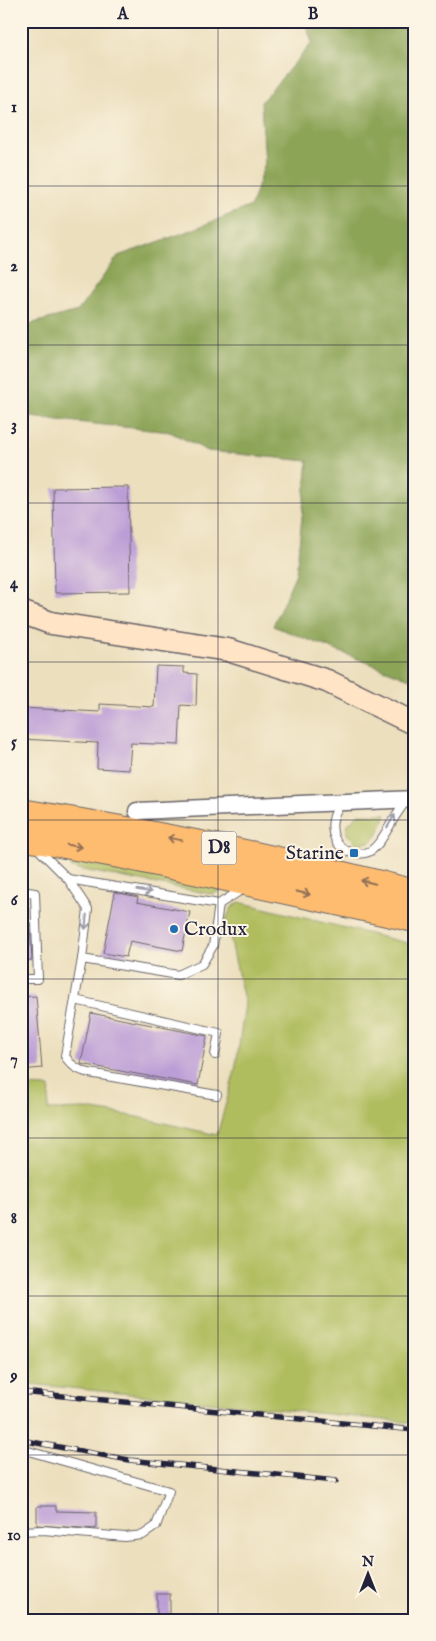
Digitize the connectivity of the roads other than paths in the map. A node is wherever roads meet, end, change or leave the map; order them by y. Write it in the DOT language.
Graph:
graph roads {
  1 [pos="21,612"];
  2 [pos="415,724"];
  3 [pos="412,799"];
  4 [pos="342,803"];
  5 [pos="137,811"];
  6 [pos="23,829"];
  7 [pos="68,879"];
  8 [pos="255,882"];
  9 [pos="21,891"];
  10 [pos="415,894"];
  11 [pos="218,904"];
  12 [pos="415,918"];
  13 [pos="82,959"];
  14 [pos="21,979"];
  15 [pos="75,1000"];
  16 [pos="215,1055"];
  17 [pos="217,1095"];
  18 [pos="21,1449"];
  19 [pos="21,1531"];
  1 -- 2 [label="street"];
  3 -- 4 [label="street"];
  4 -- 3 [label="lane, one-way"];
  4 -- 5 [label="street"];
  6 -- 7 [label="lane"];
  6 -- 8 [label="highway, D8, one-way"];
  10 -- 6 [label="highway, D8, one-way"];
  7 -- 11 [label="lane, one-way"];
  7 -- 13 [label="lane, one-way"];
  8 -- 11 [label="lane"];
  8 -- 12 [label="highway, D8, one-way"];
  9 -- 14 [label="lane"];
  11 -- 13 [label="lane"];
  13 -- 15 [label="lane"];
  15 -- 16 [label="lane"];
  15 -- 17 [label="lane"];
  18 -- 19 [label="lane"];
}
